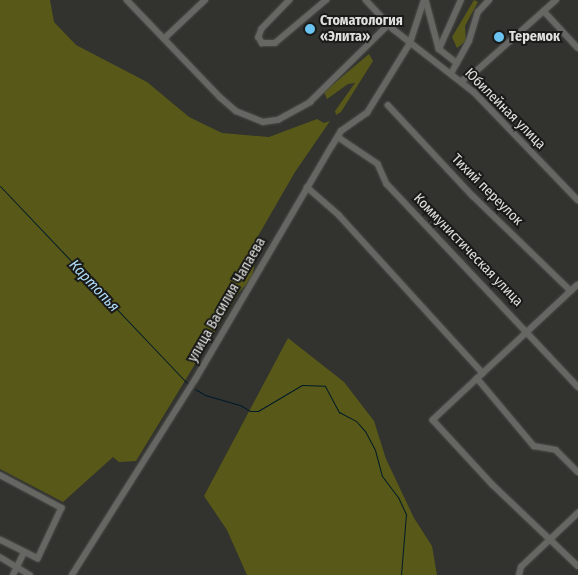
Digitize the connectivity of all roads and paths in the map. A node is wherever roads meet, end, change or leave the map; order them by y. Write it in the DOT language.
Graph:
graph roads {
  1 [pos="127,0"];
  2 [pos="205,0"];
  3 [pos="290,0"];
  4 [pos="326,0"];
  5 [pos="366,0"];
  6 [pos="425,0"];
  7 [pos="461,0"];
  8 [pos="489,0"];
  9 [pos="556,0"];
  10 [pos="544,11"];
  11 [pos="388,25"];
  12 [pos="165,38"];
  13 [pos="410,43"];
  14 [pos="578,48"];
  15 [pos="439,49"];
  16 [pos="457,63"];
  17 [pos="452,72"];
  18 [pos="461,81"];
  19 [pos="388,105"];
  20 [pos="338,137"];
  21 [pos="307,187"];
  22 [pos="578,200"];
  23 [pos="578,285"];
  24 [pos="571,291"];
  25 [pos="527,330"];
  26 [pos="483,373"];
  27 [pos="477,378"];
  28 [pos="578,387"];
  29 [pos="578,472"];
  30 [pos="0,476"];
  31 [pos="578,513"];
  32 [pos="552,538"];
  33 [pos="0,540"];
  34 [pos="24,552"];
  35 [pos="0,557"];
  36 [pos="578,566"];
  37 [pos="17,567"];
  38 [pos="519,574"];
  39 [pos="13,575"];
  40 [pos="30,575"];
  41 [pos="72,575"];
  1 -- 12 [label="street"];
  2 -- 12 [label="street"];
  3 -- 4 [label="street"];
  5 -- 11 [label="street, Юбилейная улица"];
  6 -- 13 [label="street, улица Василия Чапаева"];
  6 -- 15 [label="street"];
  7 -- 15 [label="street"];
  8 -- 16 [label="street"];
  9 -- 10 [label="street"];
  10 -- 14 [label="street"];
  10 -- 18 [label="street"];
  11 -- 12 [label="street"];
  11 -- 13 [label="street, Юбилейная улица"];
  13 -- 17 [label="street, Юбилейная улица"];
  13 -- 20 [label="street, улица Василия Чапаева"];
  15 -- 16 [label="street"];
  16 -- 17 [label="street"];
  17 -- 18 [label="street, Юбилейная улица"];
  18 -- 22 [label="street, Юбилейная улица"];
  19 -- 24 [label="street, Тихий переулок"];
  20 -- 21 [label="street, улица Василия Чапаева"];
  20 -- 25 [label="street, Коммунистическая улица"];
  21 -- 26 [label="street"];
  21 -- 41 [label="street, улица Василия Чапаева"];
  23 -- 24 [label="street"];
  24 -- 25 [label="street"];
  25 -- 26 [label="street"];
  25 -- 28 [label="street, Коммунистическая улица"];
  26 -- 27 [label="street"];
  27 -- 29 [label="street"];
  27 -- 32 [label="street"];
  30 -- 34 [label="street"];
  31 -- 32 [label="street"];
  32 -- 36 [label="street"];
  32 -- 38 [label="street"];
  33 -- 34 [label="street"];
  34 -- 37 [label="street"];
  35 -- 37 [label="street"];
  37 -- 39 [label="street"];
  37 -- 40 [label="street"];
}
